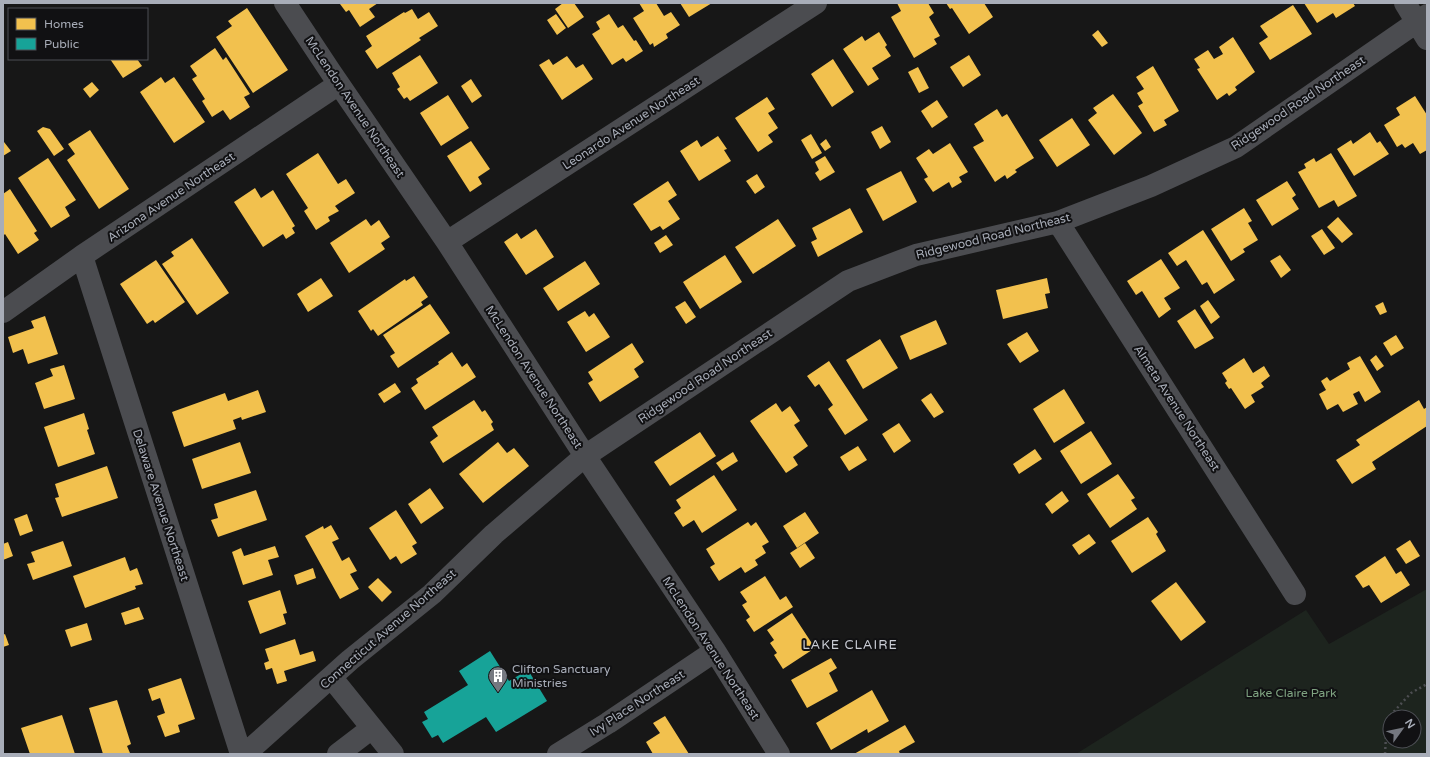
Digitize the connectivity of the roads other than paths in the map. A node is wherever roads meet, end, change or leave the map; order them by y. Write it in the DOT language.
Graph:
graph roads {
  1 [pos="285,3"];
  2 [pos="816,3"];
  3 [pos="1405,3"];
  4 [pos="1424,25"];
  5 [pos="339,84"];
  6 [pos="1058,222"];
  7 [pos="447,242"];
  8 [pos="82,256"];
  9 [pos="4,308"];
  10 [pos="585,456"];
  11 [pos="1295,594"];
  12 [pos="715,651"];
  13 [pos="331,677"];
  14 [pos="372,728"];
  15 [pos="241,754"];
  16 [pos="245,754"];
  17 [pos="338,754"];
  18 [pos="393,754"];
  19 [pos="558,754"];
  20 [pos="779,754"];
  1 -- 5 [label="street, McLendon Avenue Northeast"];
  2 -- 7 [label="street, Leonardo Avenue Northeast"];
  3 -- 4 [label="street"];
  4 -- 6 [label="street, Ridgewood Road Northeast"];
  5 -- 7 [label="street, McLendon Avenue Northeast"];
  5 -- 8 [label="street, Arizona Avenue Northeast"];
  6 -- 10 [label="street, Ridgewood Road Northeast"];
  6 -- 11 [label="street, Almeta Avenue Northeast"];
  7 -- 10 [label="street, McLendon Avenue Northeast"];
  8 -- 9 [label="street, Arizona Avenue Northeast"];
  8 -- 15 [label="street, Delaware Avenue Northeast"];
  10 -- 12 [label="street, McLendon Avenue Northeast"];
  10 -- 13 [label="street, Connecticut Avenue Northeast"];
  12 -- 19 [label="street, Ivy Place Northeast"];
  12 -- 20 [label="street, McLendon Avenue Northeast"];
  13 -- 14 [label="street"];
  13 -- 16 [label="street, Connecticut Avenue Northeast"];
  14 -- 17 [label="street"];
  14 -- 18 [label="street"];
}
